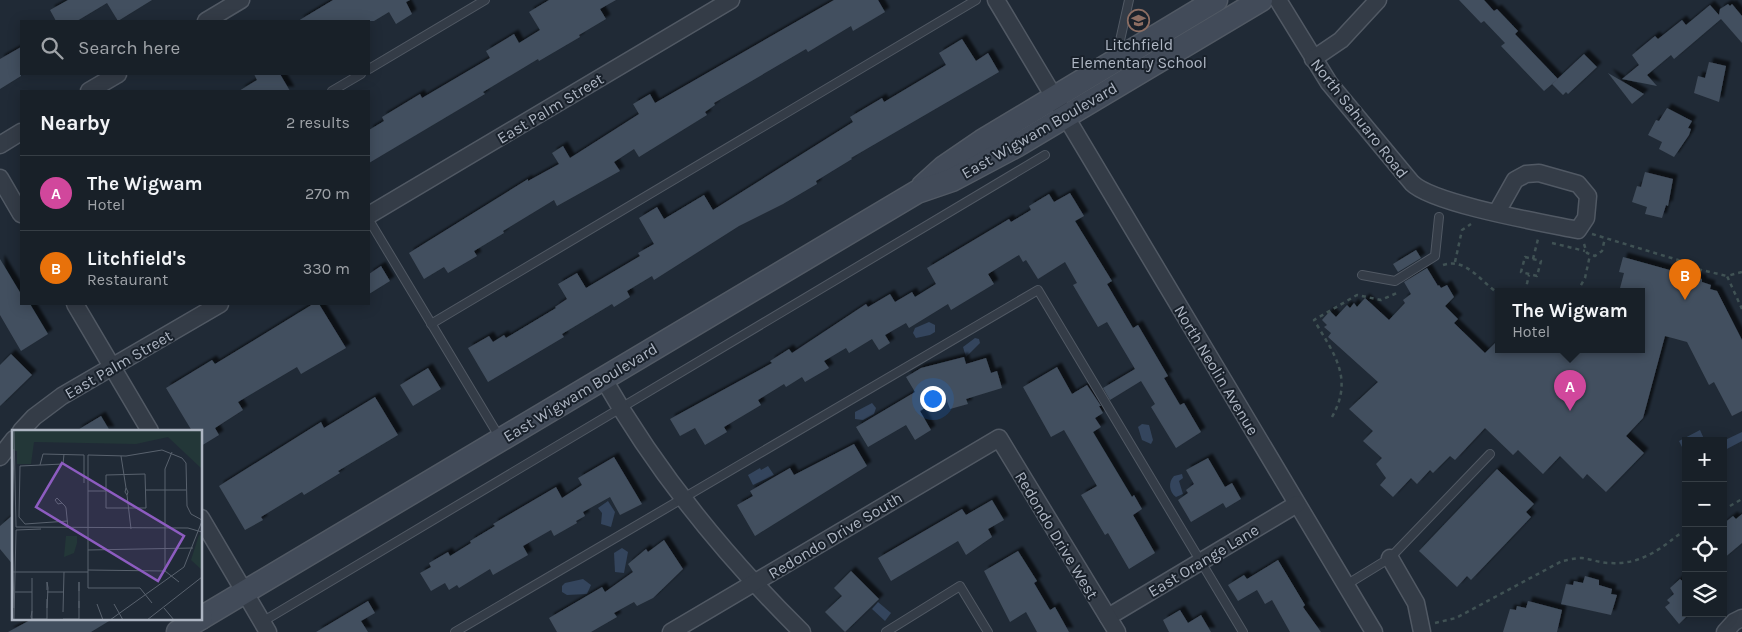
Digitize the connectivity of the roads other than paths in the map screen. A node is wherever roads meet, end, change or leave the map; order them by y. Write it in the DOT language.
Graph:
graph roads {
  1 [pos="241,0"];
  2 [pos="485,0"];
  3 [pos="731,0"];
  4 [pos="976,0"];
  5 [pos="996,0"];
  6 [pos="1129,0"];
  7 [pos="1216,0"];
  8 [pos="1261,0"];
  9 [pos="1278,0"];
  10 [pos="1378,0"];
  11 [pos="208,20"];
  12 [pos="1314,59"];
  13 [pos="1116,60"];
  14 [pos="370,68"];
  15 [pos="116,75"];
  16 [pos="359,75"];
  17 [pos="91,90"];
  18 [pos="334,90"];
  19 [pos="1060,107"];
  20 [pos="20,133"];
  21 [pos="0,145"];
  22 [pos="1045,155"];
  23 [pos="0,178"];
  24 [pos="20,212"];
  25 [pos="1497,212"];
  26 [pos="370,214"];
  27 [pos="1439,217"];
  28 [pos="370,222"];
  29 [pos="1362,275"];
  30 [pos="76,305"];
  31 [pos="218,305"];
  32 [pos="431,324"];
  33 [pos="113,368"];
  34 [pos="603,378"];
  35 [pos="621,410"];
  36 [pos="22,430"];
  37 [pos="149,430"];
  38 [pos="999,438"];
  39 [pos="501,439"];
  40 [pos="12,442"];
  41 [pos="1490,454"];
  42 [pos="0,457"];
  43 [pos="683,500"];
  44 [pos="1298,504"];
  45 [pos="202,520"];
  46 [pos="1390,558"];
  47 [pos="1201,562"];
  48 [pos="753,584"];
  49 [pos="1346,585"];
  50 [pos="244,592"];
  51 [pos="202,617"];
  52 [pos="1108,617"];
  53 [pos="1742,618"];
  54 [pos="198,620"];
  55 [pos="265,627"];
  56 [pos="1422,629"];
  57 [pos="178,632"];
  58 [pos="455,632"];
  59 [pos="671,632"];
  60 [pos="802,632"];
  61 [pos="886,632"];
  62 [pos="988,632"];
  63 [pos="1116,632"];
  64 [pos="1243,632"];
  65 [pos="1374,632"];
  66 [pos="1725,632"];
  1 -- 11 [label="street"];
  2 -- 14 [label="lane"];
  3 -- 26 [label="street, East Palm Street"];
  4 -- 32 [label="lane"];
  5 -- 19 [label="street, North Neolin Avenue"];
  6 -- 13 [label="lane"];
  7 -- 13 [label="street, East Wigwam Boulevard"];
  8 -- 19 [label="street, East Wigwam Boulevard"];
  9 -- 12 [label="street, North Sahuaro Road"];
  10 -- 12 [label="street"];
  12 -- 25 [label="street, North Sahuaro Road"];
  13 -- 19 [label="street, East Wigwam Boulevard"];
  15 -- 17 [label="street"];
  16 -- 18 [label="lane"];
  19 -- 34 [label="street, East Wigwam Boulevard"];
  19 -- 44 [label="street, North Neolin Avenue"];
  20 -- 21 [label="street"];
  22 -- 35 [label="lane"];
  23 -- 24 [label="street"];
  25 -- 25 [label="street, North Sahuaro Road"];
  27 -- 29 [label="lane"];
  28 -- 32 [label="lane"];
  30 -- 33 [label="street"];
  31 -- 33 [label="street, East Palm Street"];
  32 -- 39 [label="lane"];
  33 -- 36 [label="street, East Palm Street"];
  33 -- 37 [label="street"];
  34 -- 35 [label="street"];
  34 -- 39 [label="street, East Wigwam Boulevard"];
  35 -- 43 [label="street"];
  35 -- 55 [label="lane"];
  38 -- 48 [label="street, Redondo Drive South"];
  38 -- 52 [label="street, Redondo Drive West"];
  39 -- 50 [label="street, East Wigwam Boulevard"];
  40 -- 42 [label="street"];
  41 -- 46 [label="lane"];
  43 -- 47 [label="lane"];
  43 -- 48 [label="street"];
  43 -- 58 [label="lane"];
  44 -- 47 [label="street, East Orange Lane"];
  44 -- 49 [label="street, North Neolin Avenue"];
  45 -- 50 [label="street"];
  46 -- 49 [label="lane"];
  46 -- 56 [label="street"];
  47 -- 52 [label="street, East Orange Lane"];
  47 -- 64 [label="lane"];
  48 -- 59 [label="street, Redondo Drive South"];
  48 -- 60 [label="street"];
  49 -- 65 [label="street, North Neolin Avenue"];
  50 -- 51 [label="street, East Wigwam Boulevard"];
  50 -- 55 [label="street"];
  52 -- 63 [label="street, Redondo Drive West"];
  53 -- 66 [label="street"];
  54 -- 57 [label="street, East Wigwam Boulevard"];
  61 -- 62 [label="lane"];
}
